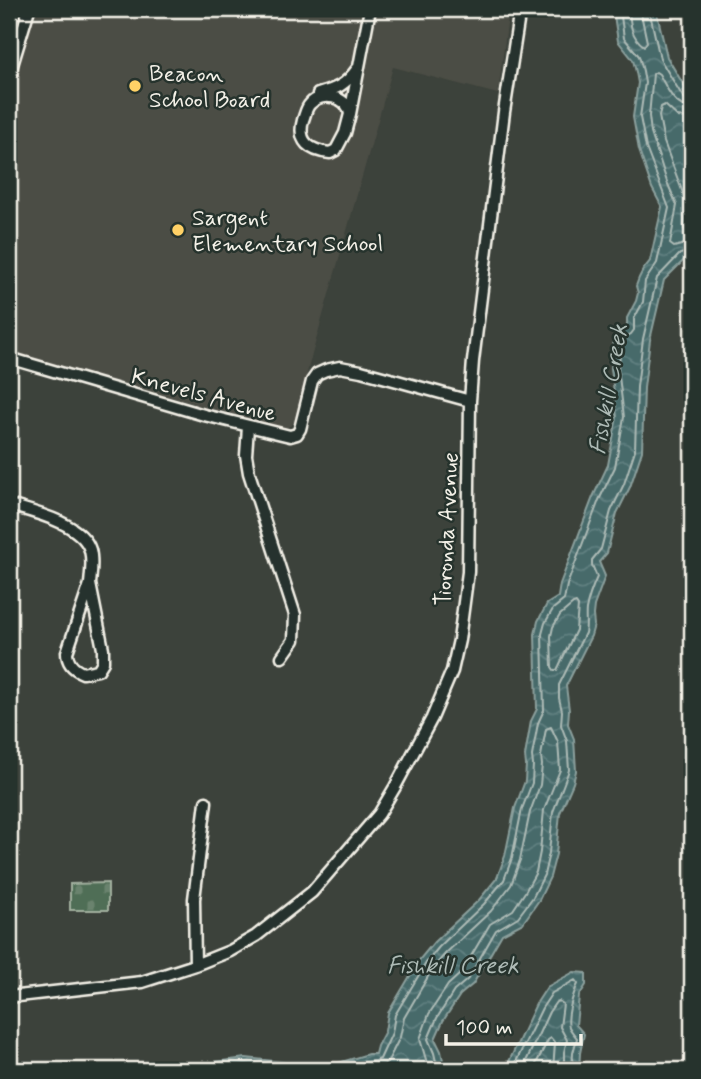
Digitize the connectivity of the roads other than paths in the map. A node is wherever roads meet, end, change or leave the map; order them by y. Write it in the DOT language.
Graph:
graph roads {
  1 [pos="29,9"];
  2 [pos="370,9"];
  3 [pos="520,9"];
  4 [pos="359,66"];
  5 [pos="9,75"];
  6 [pos="311,102"];
  7 [pos="350,114"];
  8 [pos="9,358"];
  9 [pos="470,401"];
  10 [pos="248,427"];
  11 [pos="9,505"];
  12 [pos="90,584"];
  13 [pos="282,657"];
  14 [pos="206,802"];
  15 [pos="195,965"];
  16 [pos="9,997"];
  1 -- 5 [label="street"];
  2 -- 4 [label="street"];
  3 -- 9 [label="street, Tioronda Avenue"];
  4 -- 6 [label="street"];
  4 -- 7 [label="street"];
  6 -- 7 [label="street"];
  6 -- 7 [label="street"];
  8 -- 10 [label="street, Knevels Avenue"];
  9 -- 10 [label="street, Knevels Avenue"];
  9 -- 15 [label="street, Tioronda Avenue"];
  10 -- 13 [label="street"];
  11 -- 12 [label="street"];
  12 -- 12 [label="street"];
  14 -- 15 [label="street"];
  15 -- 16 [label="street, Tioronda Avenue"];
}
